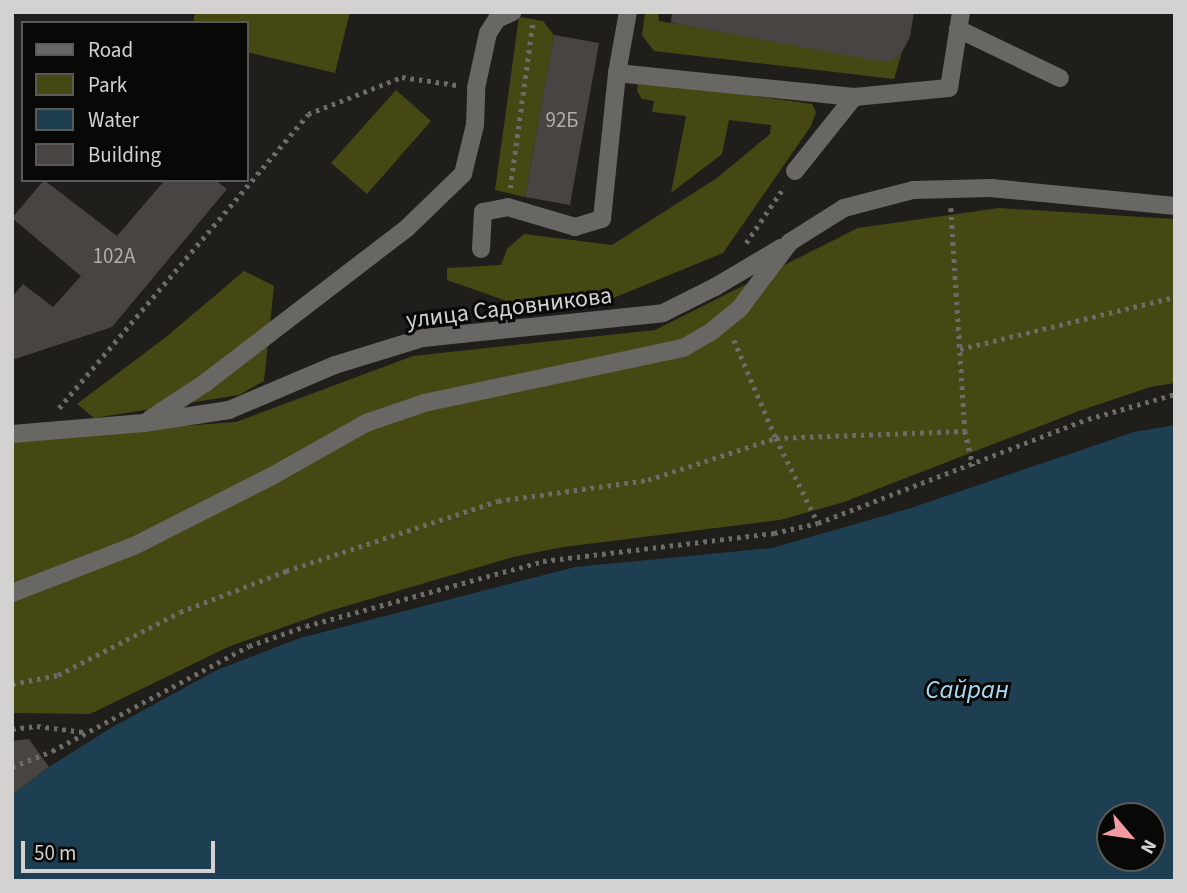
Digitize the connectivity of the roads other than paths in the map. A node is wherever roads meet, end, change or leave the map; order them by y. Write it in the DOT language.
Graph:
graph roads {
  1 [pos="513,12"];
  2 [pos="626,12"];
  3 [pos="960,21"];
  4 [pos="617,74"];
  5 [pos="1060,78"];
  6 [pos="854,97"];
  7 [pos="795,171"];
  8 [pos="1175,206"];
  9 [pos="790,242"];
  10 [pos="481,249"];
  11 [pos="144,423"];
  12 [pos="12,434"];
  13 [pos="12,593"];
  1 -- 11 [label="lane"];
  2 -- 4 [label="lane"];
  3 -- 5 [label="lane"];
  3 -- 6 [label="lane"];
  4 -- 6 [label="lane"];
  4 -- 10 [label="lane"];
  6 -- 7 [label="lane"];
  8 -- 9 [label="lane, улица Садовникова"];
  9 -- 11 [label="lane, улица Садовникова"];
  9 -- 13 [label="lane"];
  11 -- 12 [label="lane, улица Садовникова"];
}
